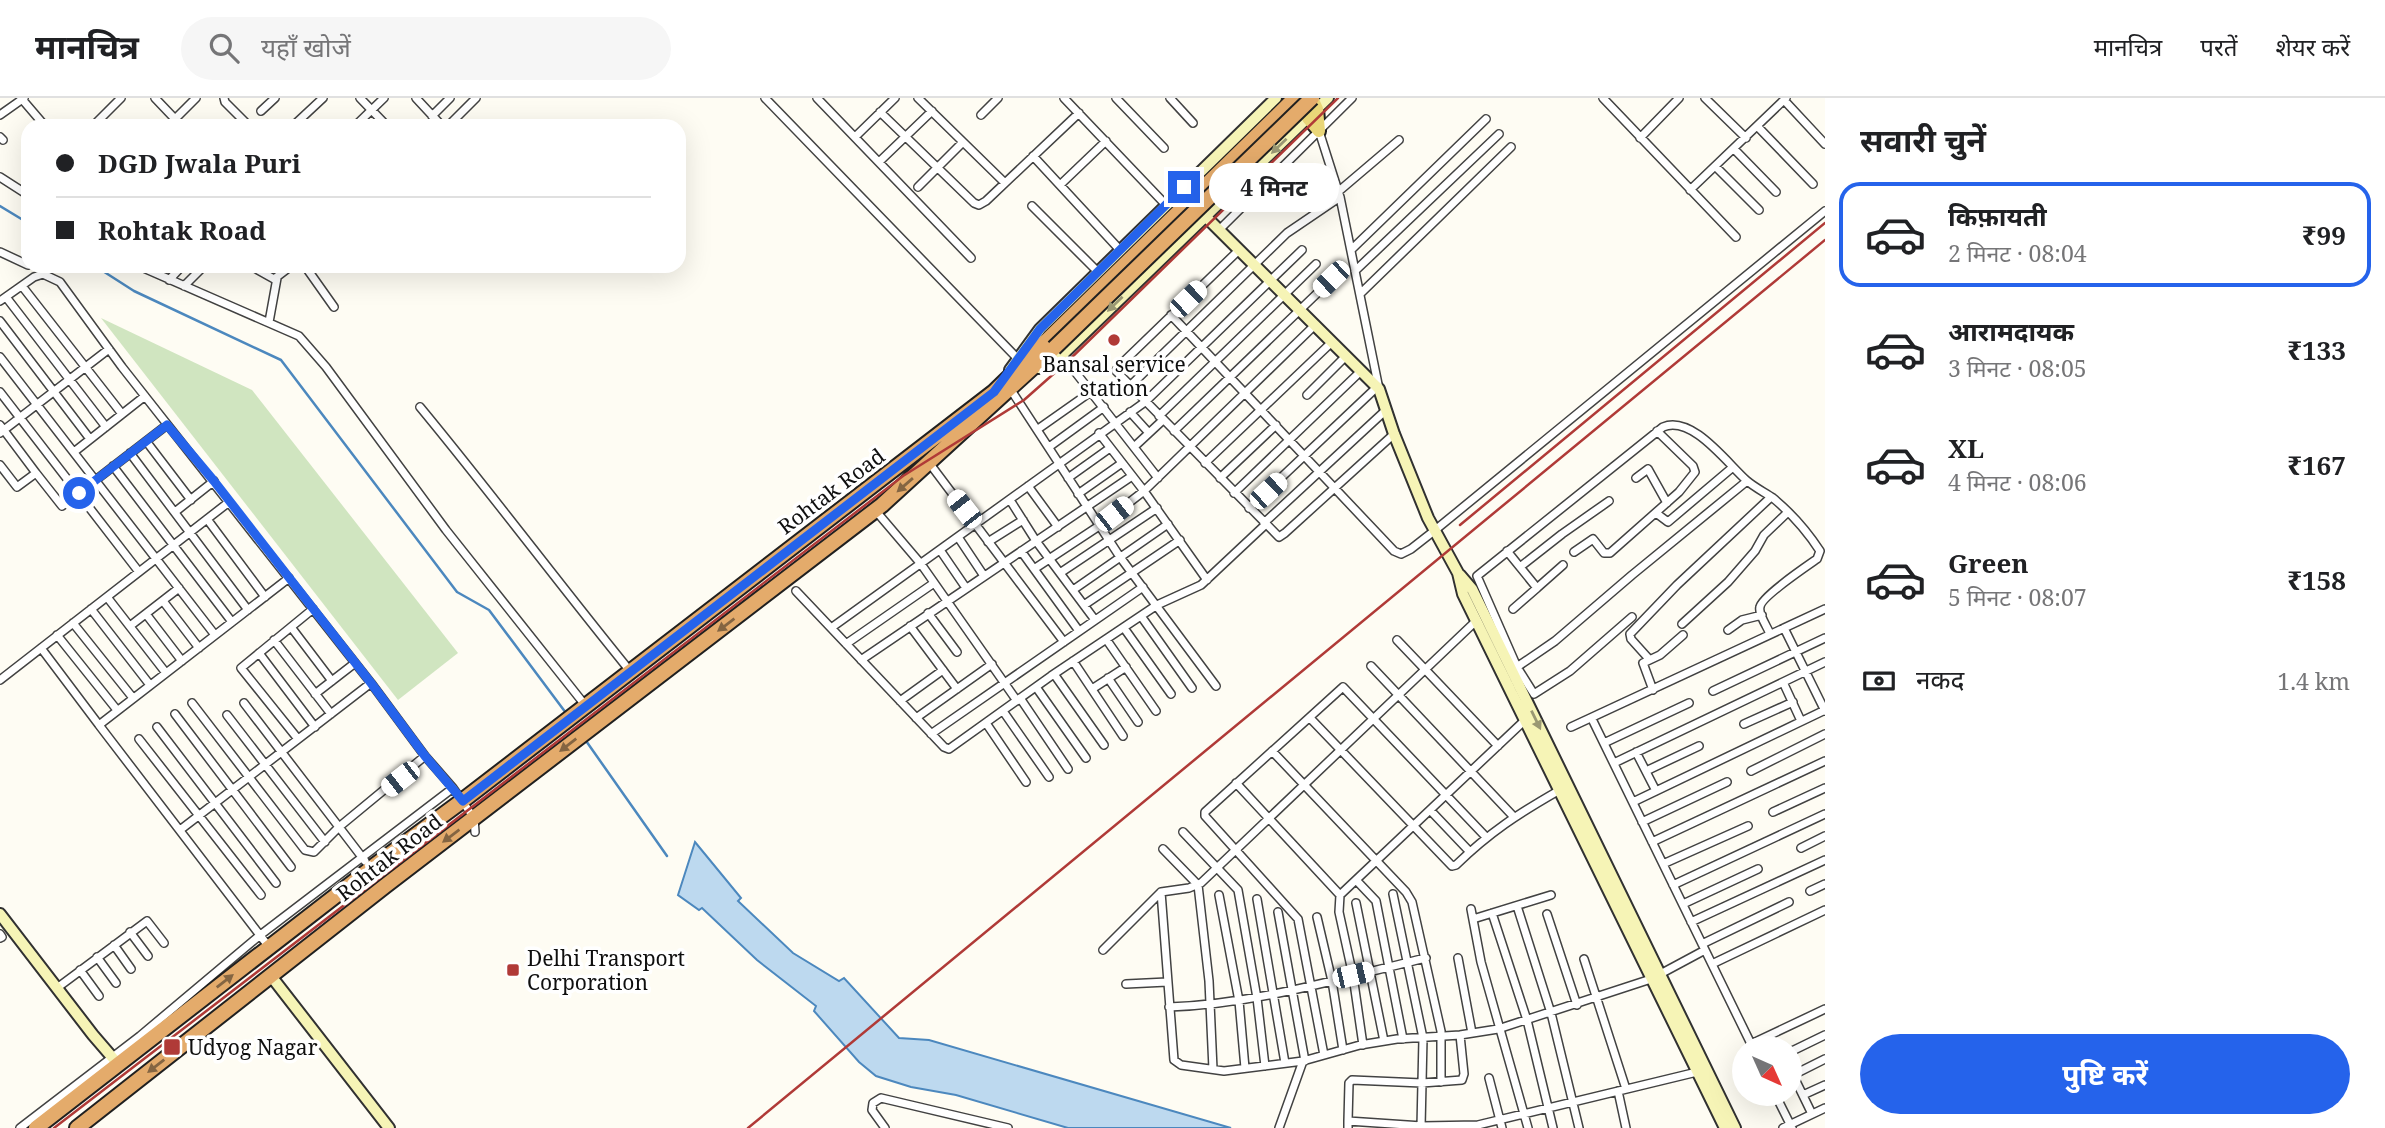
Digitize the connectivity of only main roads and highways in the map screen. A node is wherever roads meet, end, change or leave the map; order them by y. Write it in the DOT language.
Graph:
graph roads {
  1 [pos="1297,98"];
  2 [pos="1312,106"];
  3 [pos="1320,131"];
  4 [pos="1054,348"];
  5 [pos="36,1128"];
  6 [pos="76,1128"];
  1 -- 2 [label="main road"];
  1 -- 4 [label="highway"];
  2 -- 3 [label="main road"];
  2 -- 4 [label="highway, bridge"];
  4 -- 5 [label="highway, Rohtak Road"];
  4 -- 6 [label="highway, Rohtak Road, one-way"];
}
